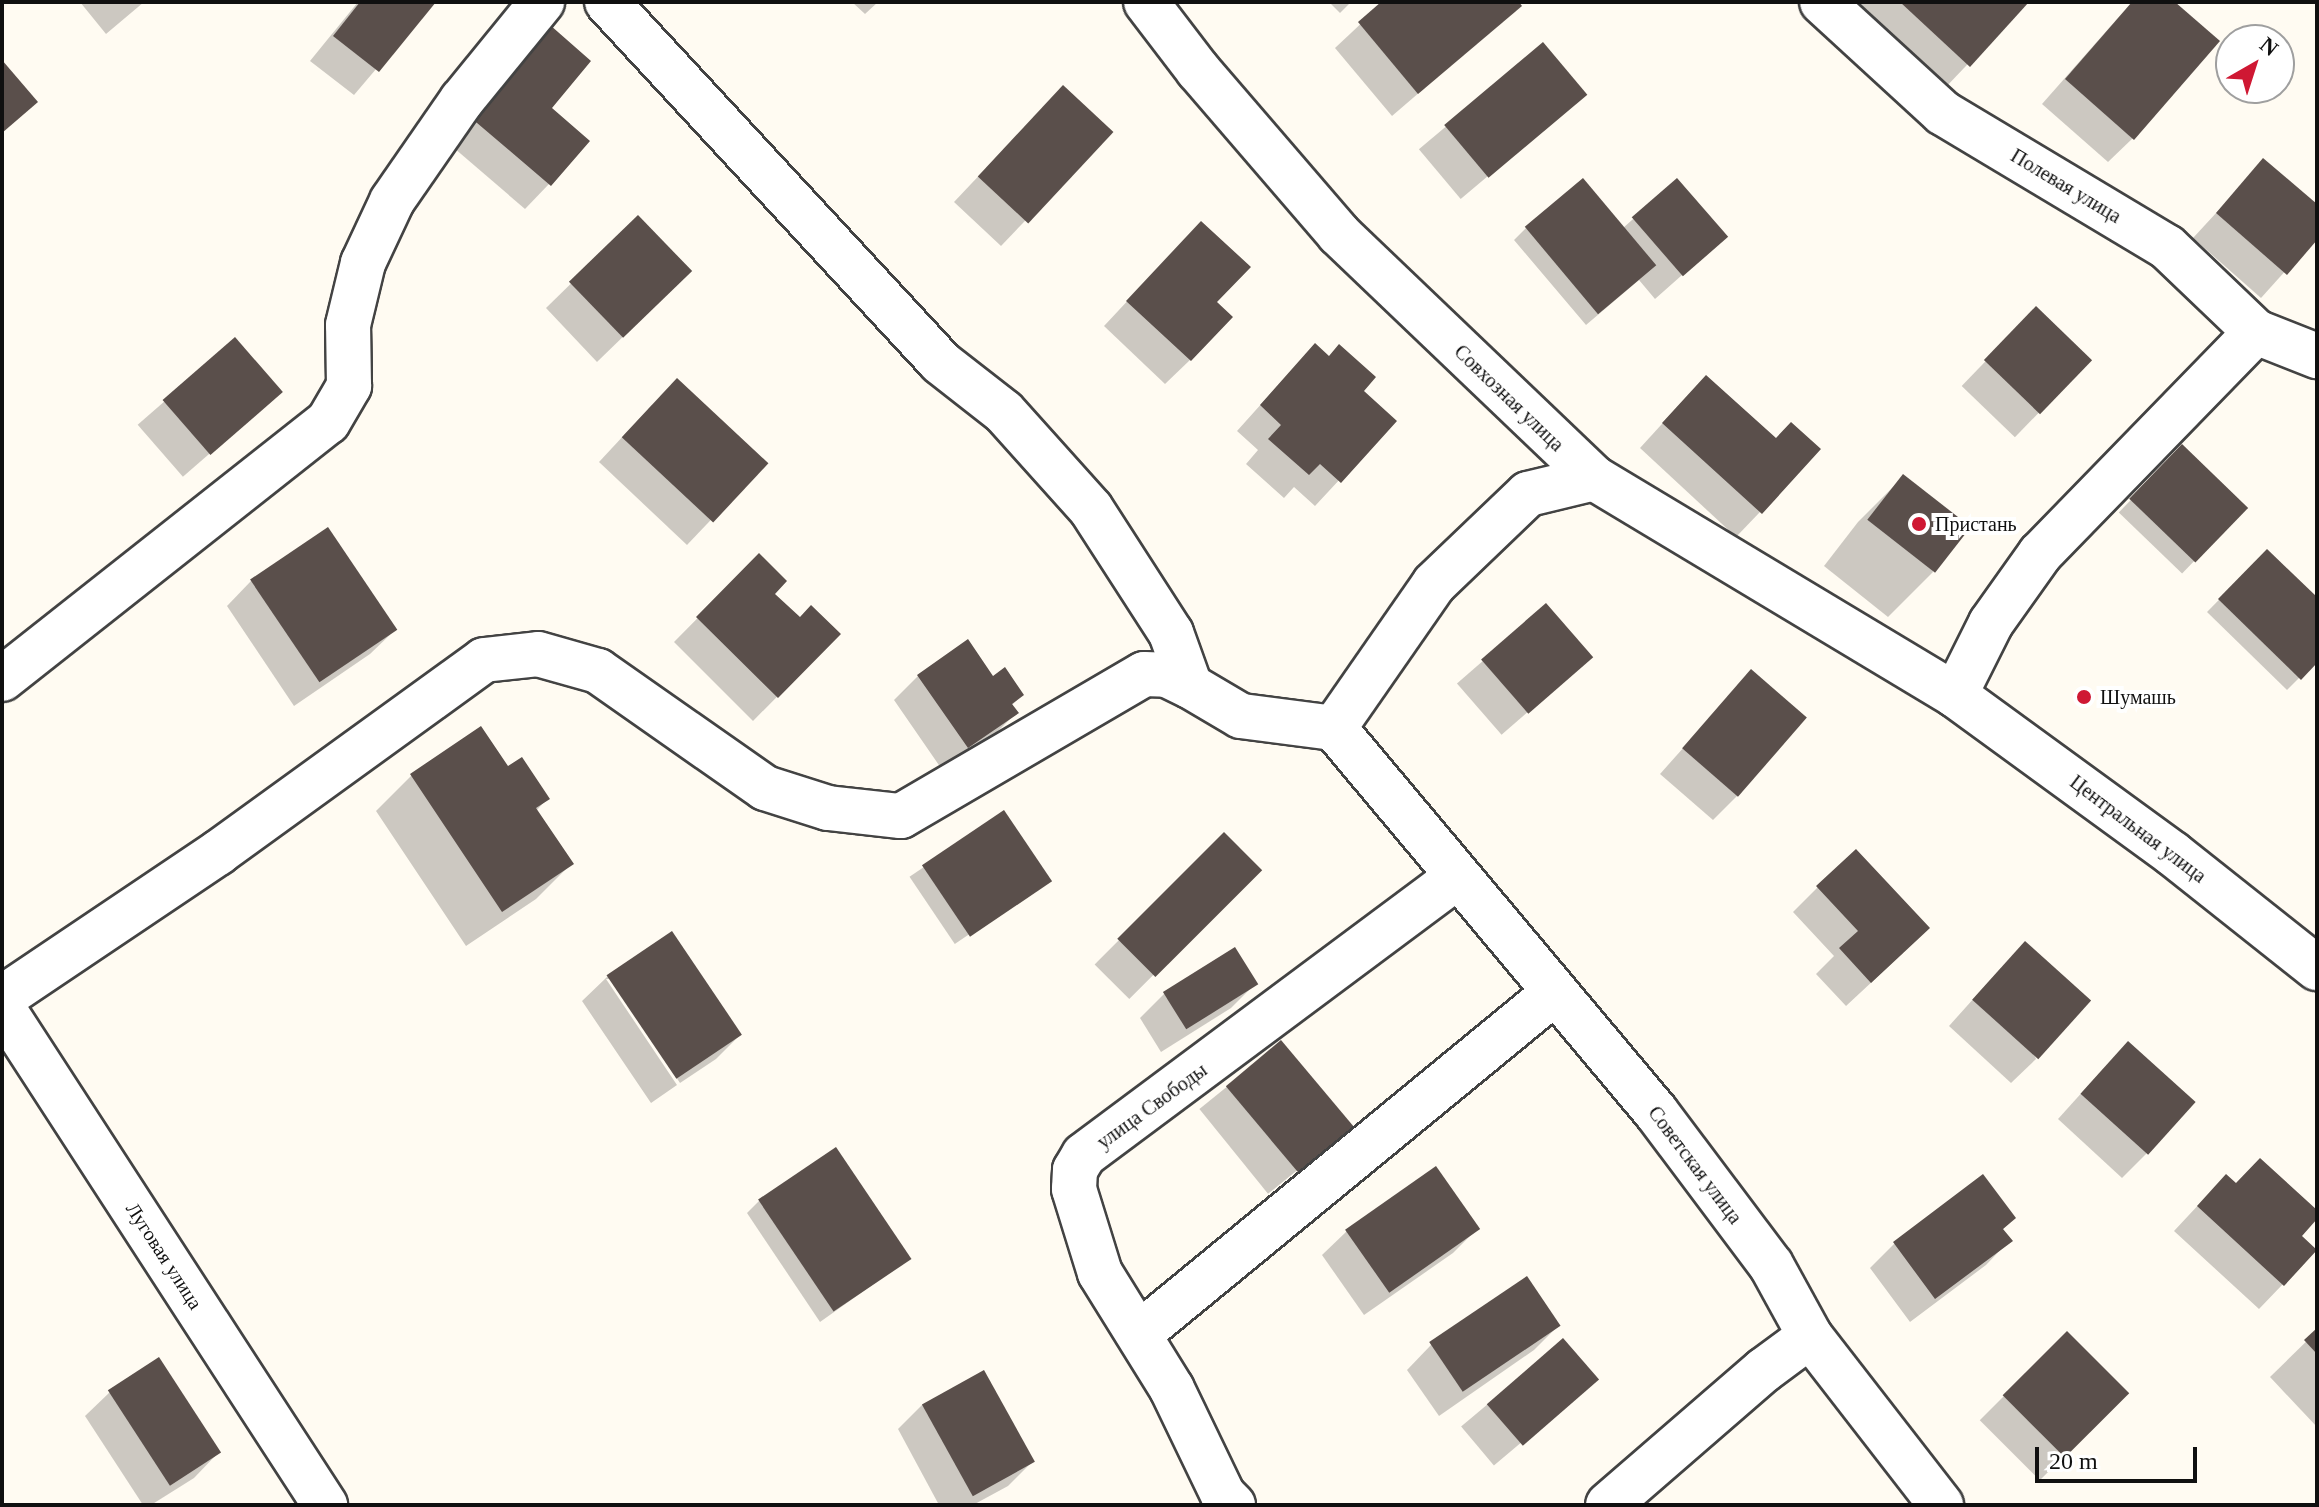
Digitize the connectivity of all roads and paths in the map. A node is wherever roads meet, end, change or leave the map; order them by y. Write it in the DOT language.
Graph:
graph roads {
  1 [pos="542,2"];
  2 [pos="607,2"];
  3 [pos="1146,2"];
  4 [pos="1822,2"];
  5 [pos="2256,332"];
  6 [pos="2317,356"];
  7 [pos="1594,478"];
  8 [pos="2,679"];
  9 [pos="1190,686"];
  10 [pos="1955,695"];
  11 [pos="1334,728"];
  12 [pos="1456,878"];
  13 [pos="2317,968"];
  14 [pos="1554,993"];
  15 [pos="2,998"];
  16 [pos="2,1007"];
  17 [pos="1139,1334"];
  18 [pos="1810,1336"];
  19 [pos="325,1505"];
  20 [pos="1233,1505"];
  21 [pos="1608,1505"];
  22 [pos="1941,1505"];
  1 -- 8 [label="street"];
  2 -- 9 [label="street"];
  3 -- 7 [label="street, Совхозная улица"];
  4 -- 5 [label="street, Полевая улица"];
  5 -- 6 [label="street, Полевая улица"];
  5 -- 10 [label="street"];
  7 -- 10 [label="street, Совхозная улица"];
  7 -- 11 [label="street"];
  9 -- 11 [label="street"];
  9 -- 15 [label="street"];
  10 -- 13 [label="street, Центральная улица"];
  11 -- 12 [label="street, Советская улица"];
  12 -- 14 [label="street, Советская улица"];
  12 -- 17 [label="street, улица Свободы"];
  14 -- 17 [label="street"];
  14 -- 18 [label="street, Советская улица"];
  16 -- 19 [label="street, Луговая улица"];
  17 -- 20 [label="street, улица Свободы"];
  18 -- 21 [label="street"];
  18 -- 22 [label="street, Советская улица"];
}
